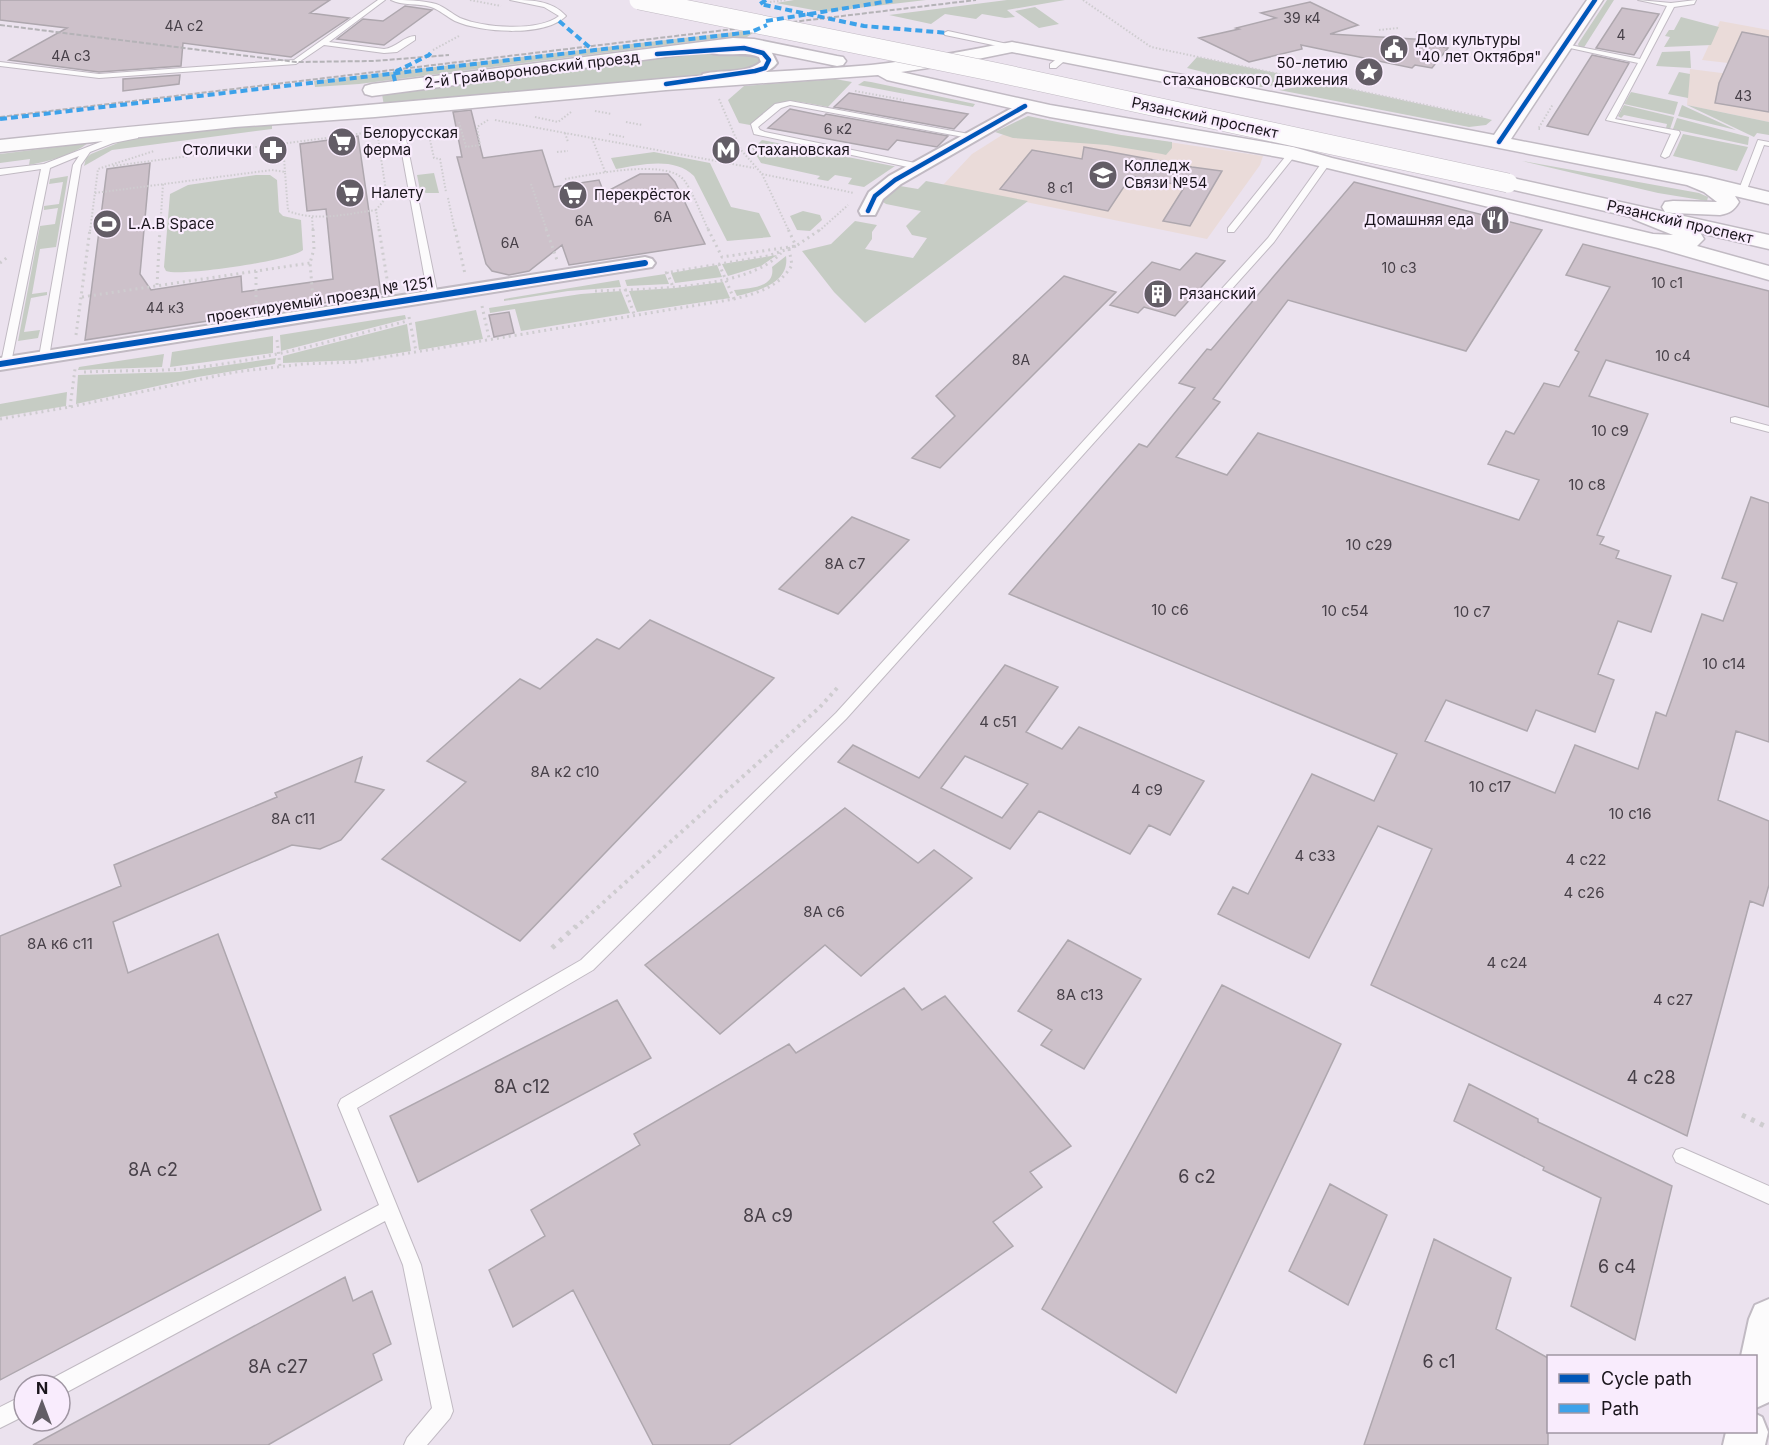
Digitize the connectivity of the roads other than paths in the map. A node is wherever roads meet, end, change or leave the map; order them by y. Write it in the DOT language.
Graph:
graph roads {
  1 [pos="382,0"];
  2 [pos="394,0"];
  3 [pos="513,0"];
  4 [pos="639,0"];
  5 [pos="705,0"];
  6 [pos="1595,0"];
  7 [pos="1641,0"];
  8 [pos="1693,0"];
  9 [pos="1671,5"];
  10 [pos="948,33"];
  11 [pos="997,33"];
  12 [pos="411,38"];
  13 [pos="323,42"];
  14 [pos="987,42"];
  15 [pos="1565,46"];
  16 [pos="1012,47"];
  17 [pos="657,54"];
  18 [pos="948,60"];
  19 [pos="1642,62"];
  20 [pos="0,63"];
  21 [pos="872,70"];
  22 [pos="666,84"];
  23 [pos="951,90"];
  24 [pos="1025,106"];
  25 [pos="172,128"];
  26 [pos="969,136"];
  27 [pos="402,139"];
  28 [pos="1499,142"];
  29 [pos="1769,144"];
  30 [pos="0,145"];
  31 [pos="86,152"];
  32 [pos="1293,153"];
  33 [pos="1665,156"];
  34 [pos="1326,163"];
  35 [pos="77,165"];
  36 [pos="918,165"];
  37 [pos="46,166"];
  38 [pos="0,172"];
  39 [pos="1513,177"];
  40 [pos="1691,180"];
  41 [pos="1742,192"];
  42 [pos="1769,198"];
  43 [pos="1673,207"];
  44 [pos="1631,210"];
  45 [pos="868,212"];
  46 [pos="1769,229"];
  47 [pos="1231,230"];
  48 [pos="1690,234"];
  49 [pos="1653,241"];
  50 [pos="1769,242"];
  51 [pos="645,263"];
  52 [pos="1769,273"];
  53 [pos="433,296"];
  54 [pos="44,357"];
  55 [pos="3,364"];
  56 [pos="1735,420"];
  57 [pos="1769,429"];
  58 [pos="1682,1156"];
  59 [pos="1769,1195"];
  60 [pos="388,1209"];
  61 [pos="1769,1319"];
  62 [pos="1757,1377"];
  63 [pos="72,1379"];
  64 [pos="414,1445"];
  1 -- 13 [label="lane"];
  2 -- 3 [label="lane"];
  4 -- 39 [label="main road, Рязанский проспект, bridge"];
  5 -- 39 [label="main road, Рязанский проспект"];
  6 -- 15 [label="main road"];
  7 -- 9 [label="lane"];
  8 -- 9 [label="lane"];
  9 -- 19 [label="lane"];
  10 -- 14 [label="lane"];
  11 -- 14 [label="lane"];
  12 -- 13 [label="lane"];
  13 -- 20 [label="lane"];
  14 -- 16 [label="lane"];
  15 -- 19 [label="lane"];
  15 -- 28 [label="main road"];
  16 -- 18 [label="main road"];
  16 -- 28 [label="main road"];
  17 -- 21 [label="main road, 2-й Грайвороновский проезд"];
  17 -- 22 [label="street"];
  17 -- 30 [label="main road, 2-й Грайвороновский проезд"];
  18 -- 21 [label="main road"];
  18 -- 23 [label="main road"];
  19 -- 33 [label="lane"];
  21 -- 22 [label="main road, 2-й Грайвороновский проезд"];
  21 -- 23 [label="main road"];
  22 -- 25 [label="main road, 2-й Грайвороновский проезд"];
  23 -- 24 [label="main road"];
  24 -- 26 [label="street"];
  24 -- 32 [label="main road"];
  25 -- 30 [label="main road, 2-й Грайвороновский проезд"];
  25 -- 31 [label="lane"];
  26 -- 36 [label="street"];
  26 -- 36 [label="lane"];
  27 -- 53 [label="lane"];
  28 -- 40 [label="main road"];
  29 -- 41 [label="lane"];
  31 -- 35 [label="lane"];
  31 -- 37 [label="lane"];
  32 -- 34 [label="main road"];
  32 -- 47 [label="lane"];
  34 -- 49 [label="main road"];
  34 -- 60 [label="lane"];
  35 -- 37 [label="lane"];
  35 -- 54 [label="lane"];
  36 -- 45 [label="street"];
  37 -- 38 [label="lane"];
  37 -- 55 [label="lane"];
  39 -- 43 [label="main road, Рязанский проспект"];
  39 -- 44 [label="main road, Рязанский проспект"];
  40 -- 41 [label="main road"];
  40 -- 43 [label="main road"];
  41 -- 42 [label="main road"];
  43 -- 46 [label="main road, Рязанский проспект"];
  44 -- 48 [label="main road"];
  44 -- 50 [label="main road, Рязанский проспект"];
  48 -- 49 [label="main road"];
  48 -- 52 [label="main road"];
  49 -- 52 [label="main road"];
  51 -- 53 [label="street, проектируемый проезд № 1251"];
  53 -- 54 [label="street, проектируемый проезд № 1251"];
  54 -- 55 [label="street, проектируемый проезд № 1251"];
  56 -- 57 [label="lane"];
  58 -- 59 [label="lane"];
  60 -- 63 [label="lane"];
  60 -- 64 [label="lane"];
  61 -- 62 [label="street"];
}
